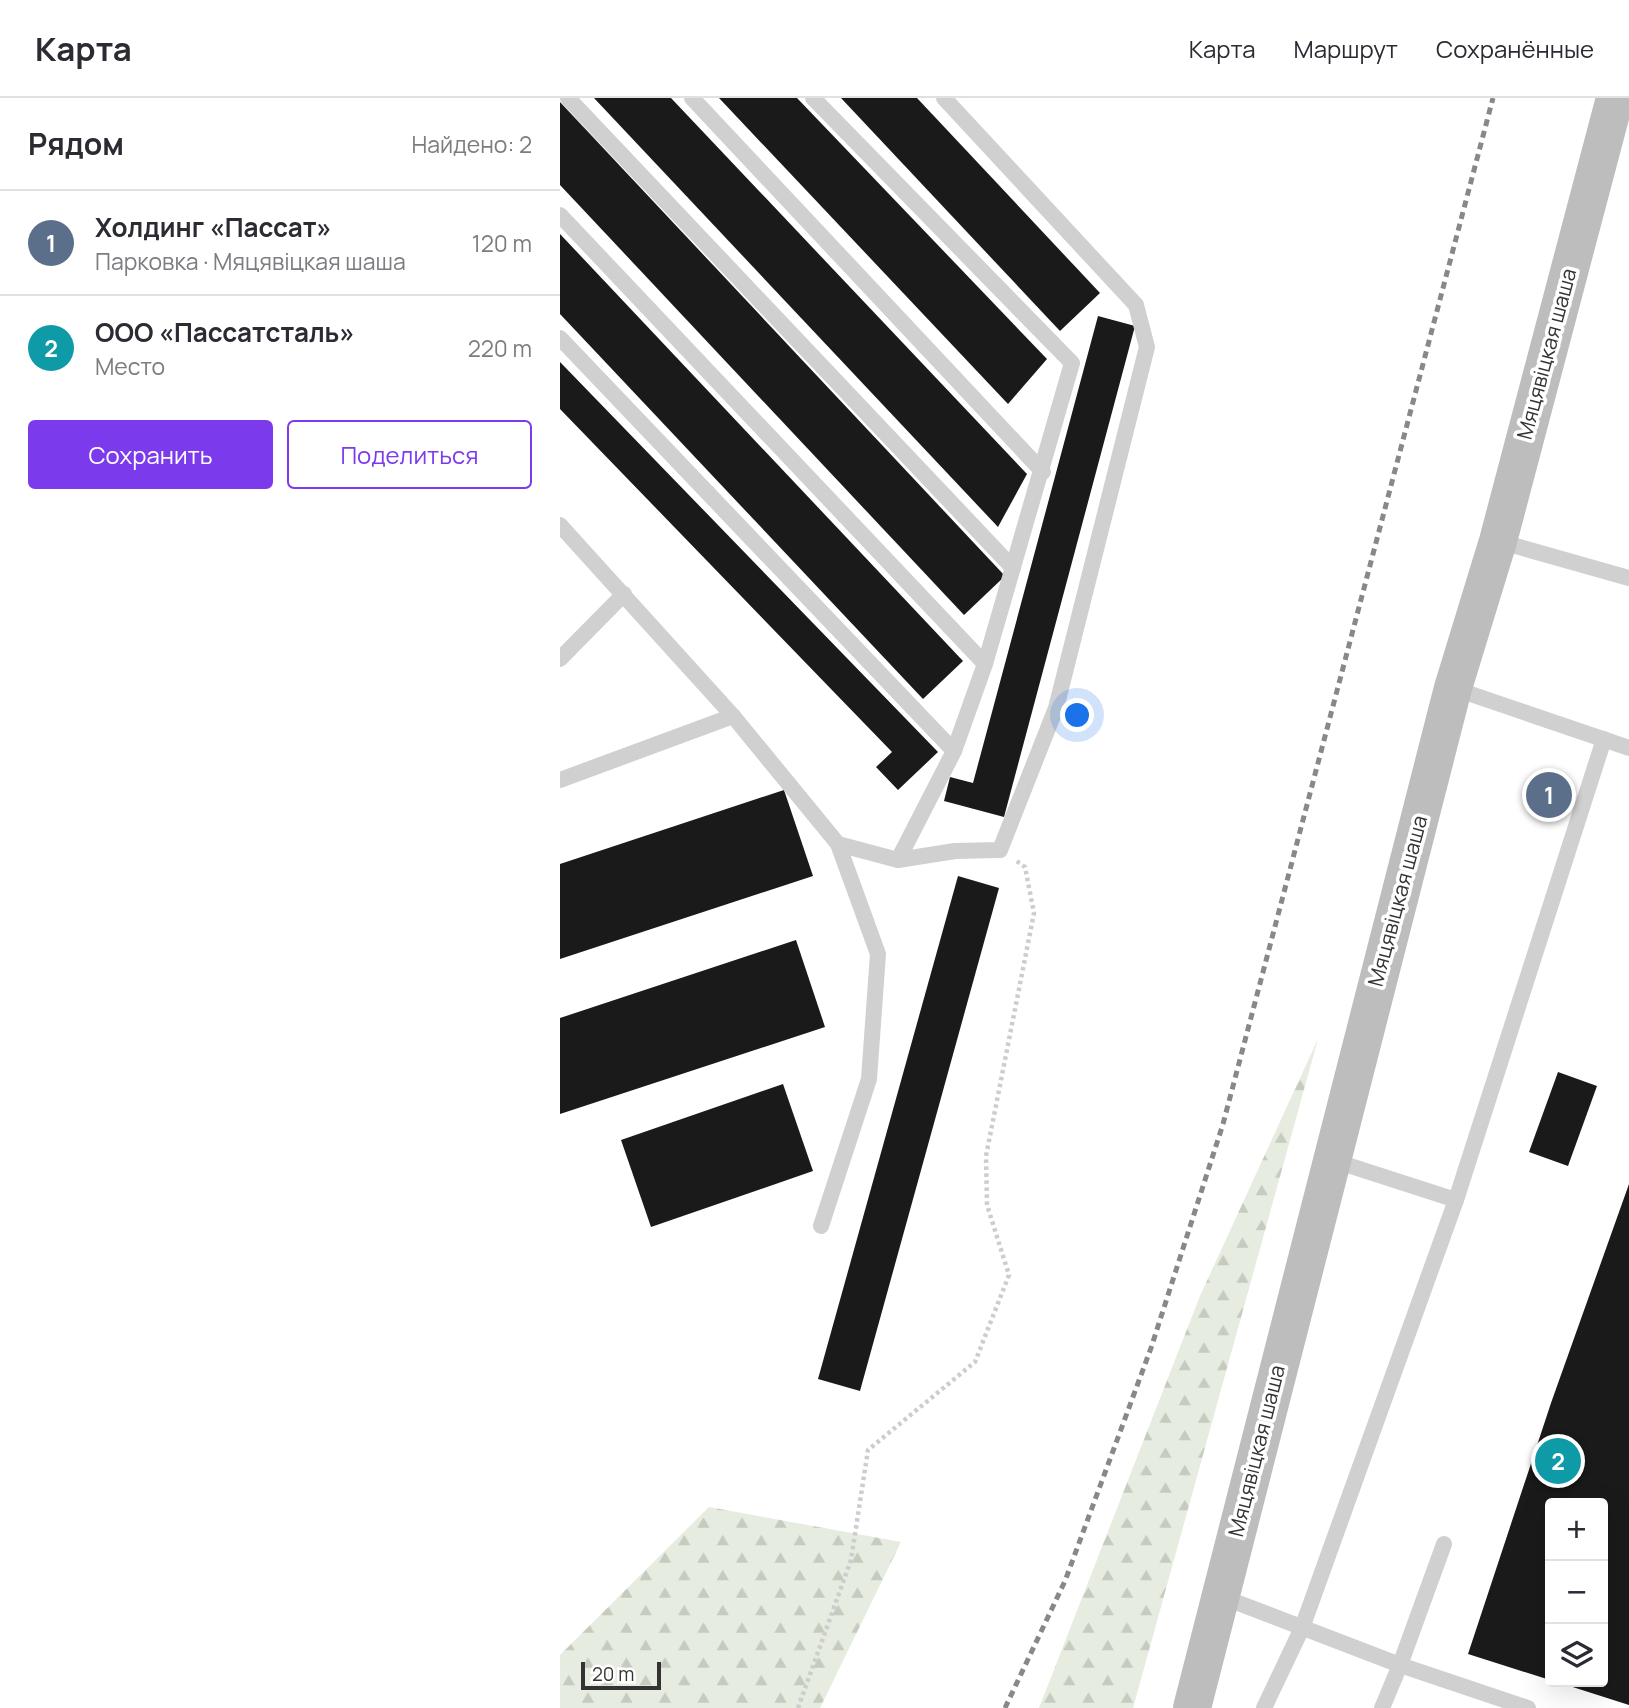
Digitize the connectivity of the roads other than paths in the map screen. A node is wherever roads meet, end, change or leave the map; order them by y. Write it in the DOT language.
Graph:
graph roads {
  1 [pos="568,98"];
  2 [pos="692,98"];
  3 [pos="813,98"];
  4 [pos="944,98"];
  5 [pos="1615,98"];
  6 [pos="560,215"];
  7 [pos="560,338"];
  8 [pos="1043,472"];
  9 [pos="563,535"];
  10 [pos="1497,541"];
  11 [pos="1013,568"];
  12 [pos="1629,578"];
  13 [pos="624,594"];
  14 [pos="560,659"];
  15 [pos="985,664"];
  16 [pos="1453,688"];
  17 [pos="733,716"];
  18 [pos="1604,739"];
  19 [pos="1629,748"];
  20 [pos="954,751"];
  21 [pos="560,780"];
  22 [pos="838,844"];
  23 [pos="898,860"];
  24 [pos="1331,1160"];
  25 [pos="1456,1200"];
  26 [pos="821,1226"];
  27 [pos="1444,1544"];
  28 [pos="1220,1596"];
  29 [pos="1301,1628"];
  30 [pos="1400,1665"];
  31 [pos="1192,1708"];
  32 [pos="1264,1708"];
  33 [pos="1382,1708"];
  34 [pos="1528,1708"];
  1 -- 11 [label="lane"];
  2 -- 8 [label="lane"];
  3 -- 8 [label="lane"];
  4 -- 23 [label="lane"];
  5 -- 10 [label="main road, Мяцявіцкая шаша"];
  6 -- 15 [label="lane"];
  7 -- 20 [label="lane"];
  8 -- 11 [label="lane"];
  9 -- 13 [label="lane"];
  10 -- 12 [label="lane"];
  10 -- 16 [label="main road, Мяцявіцкая шаша"];
  11 -- 15 [label="lane"];
  13 -- 14 [label="lane"];
  13 -- 17 [label="lane"];
  15 -- 20 [label="lane"];
  16 -- 18 [label="lane"];
  16 -- 24 [label="main road, Мяцявіцкая шаша"];
  17 -- 21 [label="lane"];
  17 -- 22 [label="lane"];
  18 -- 19 [label="lane"];
  18 -- 25 [label="lane"];
  20 -- 23 [label="lane"];
  22 -- 23 [label="lane"];
  22 -- 26 [label="lane"];
  24 -- 25 [label="lane"];
  24 -- 28 [label="main road, Мяцявіцкая шаша"];
  25 -- 29 [label="lane"];
  27 -- 30 [label="lane"];
  28 -- 29 [label="lane"];
  28 -- 31 [label="main road, Мяцявіцкая шаша"];
  29 -- 30 [label="lane"];
  29 -- 32 [label="lane"];
  30 -- 33 [label="lane"];
  30 -- 34 [label="lane"];
}
